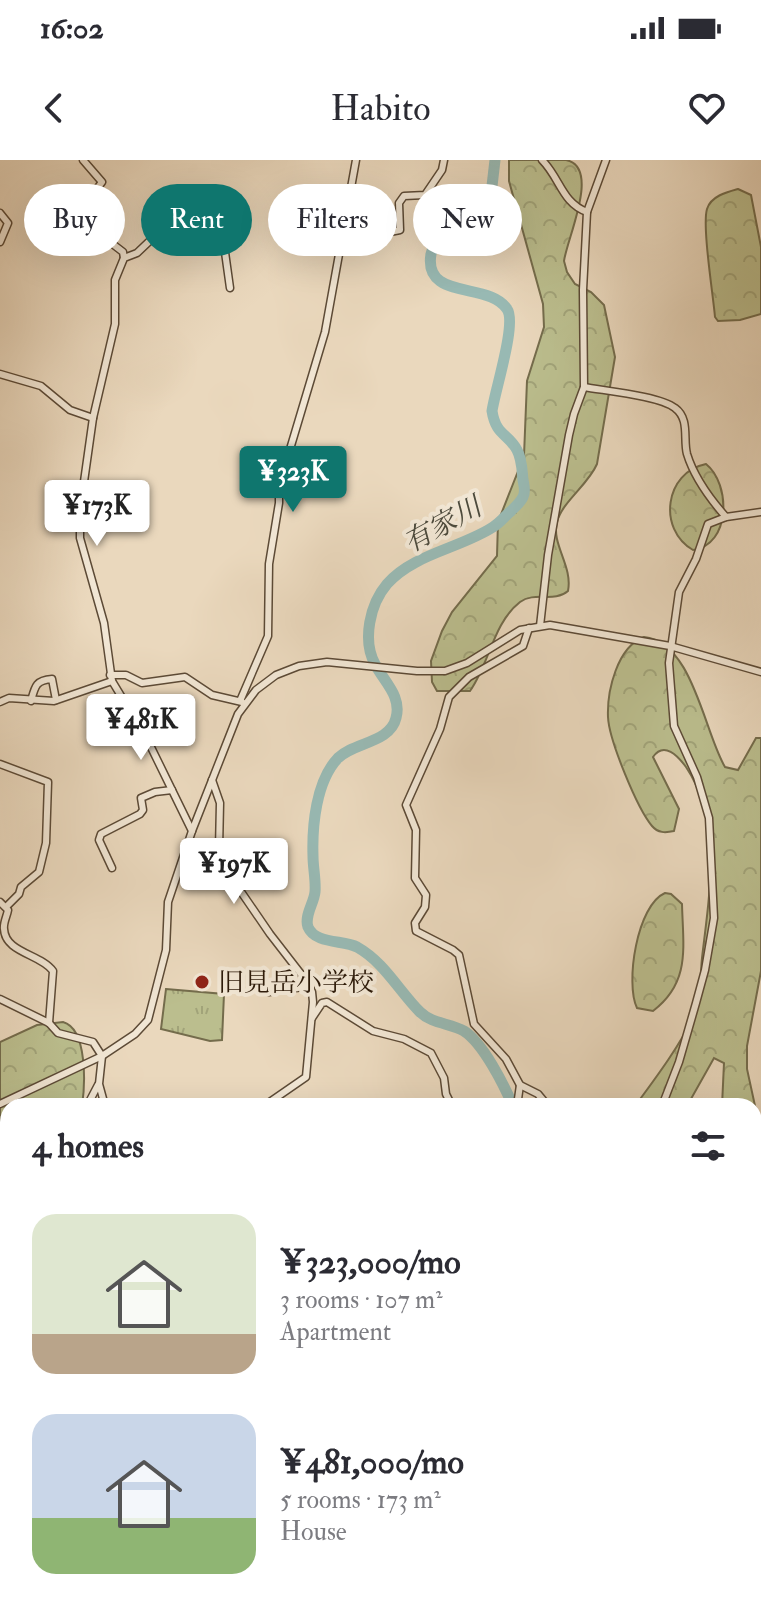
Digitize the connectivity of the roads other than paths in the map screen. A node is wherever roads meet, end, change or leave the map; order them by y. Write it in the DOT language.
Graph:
graph roads {
  1 [pos="83,160"];
  2 [pos="356,160"];
  3 [pos="444,160"];
  4 [pos="542,160"];
  5 [pos="606,160"];
  6 [pos="351,184"];
  7 [pos="587,212"];
  8 [pos="0,213"];
  9 [pos="397,231"];
  10 [pos="0,242"];
  11 [pos="338,256"];
  12 [pos="124,258"];
  13 [pos="230,288"];
  14 [pos="0,374"];
  15 [pos="584,387"];
  16 [pos="93,418"];
  17 [pos="761,512"];
  18 [pos="726,517"];
  19 [pos="540,626"];
  20 [pos="529,628"];
  21 [pos="670,646"];
  22 [pos="467,663"];
  23 [pos="760,671"];
  24 [pos="469,677"];
  25 [pos="111,678"];
  26 [pos="1,700"];
  27 [pos="56,700"];
  28 [pos="31,701"];
  29 [pos="242,702"];
  30 [pos="0,764"];
  31 [pos="212,780"];
  32 [pos="172,790"];
  33 [pos="192,831"];
  34 [pos="112,868"];
  35 [pos="3,904"];
  36 [pos="309,986"];
  37 [pos="269,992"];
  38 [pos="0,999"];
  39 [pos="312,1018"];
  40 [pos="49,1023"];
  41 [pos="102,1056"];
  42 [pos="99,1084"];
  43 [pos="520,1085"];
  44 [pos="13,1098"];
  45 [pos="91,1098"];
  46 [pos="103,1098"];
  47 [pos="276,1098"];
  48 [pos="449,1098"];
  49 [pos="518,1098"];
  50 [pos="541,1098"];
  51 [pos="665,1098"];
  1 -- 12 [label="street"];
  2 -- 6 [label="street"];
  3 -- 9 [label="street"];
  4 -- 7 [label="street"];
  5 -- 7 [label="street"];
  7 -- 15 [label="street"];
  8 -- 10 [label="street"];
  11 -- 29 [label="street"];
  12 -- 13 [label="street"];
  12 -- 16 [label="street"];
  14 -- 16 [label="street"];
  15 -- 18 [label="street"];
  15 -- 19 [label="street"];
  16 -- 25 [label="street"];
  17 -- 18 [label="street"];
  18 -- 21 [label="street"];
  19 -- 20 [label="street"];
  19 -- 21 [label="street"];
  20 -- 22 [label="street"];
  20 -- 24 [label="street"];
  21 -- 23 [label="street"];
  21 -- 51 [label="street"];
  22 -- 24 [label="street"];
  22 -- 29 [label="street"];
  24 -- 43 [label="street"];
  25 -- 27 [label="street"];
  25 -- 29 [label="street"];
  25 -- 32 [label="street"];
  26 -- 28 [label="street"];
  27 -- 28 [label="street"];
  27 -- 28 [label="street"];
  29 -- 31 [label="street"];
  30 -- 35 [label="street"];
  31 -- 33 [label="street"];
  31 -- 36 [label="street"];
  32 -- 33 [label="street"];
  32 -- 34 [label="street"];
  33 -- 41 [label="street"];
  35 -- 40 [label="street"];
  36 -- 37 [label="street"];
  36 -- 39 [label="street"];
  38 -- 40 [label="street"];
  39 -- 47 [label="street"];
  39 -- 48 [label="street"];
  40 -- 41 [label="street"];
  41 -- 42 [label="street"];
  41 -- 44 [label="street"];
  42 -- 45 [label="street"];
  42 -- 46 [label="street"];
  43 -- 49 [label="street"];
  43 -- 50 [label="street"];
}
